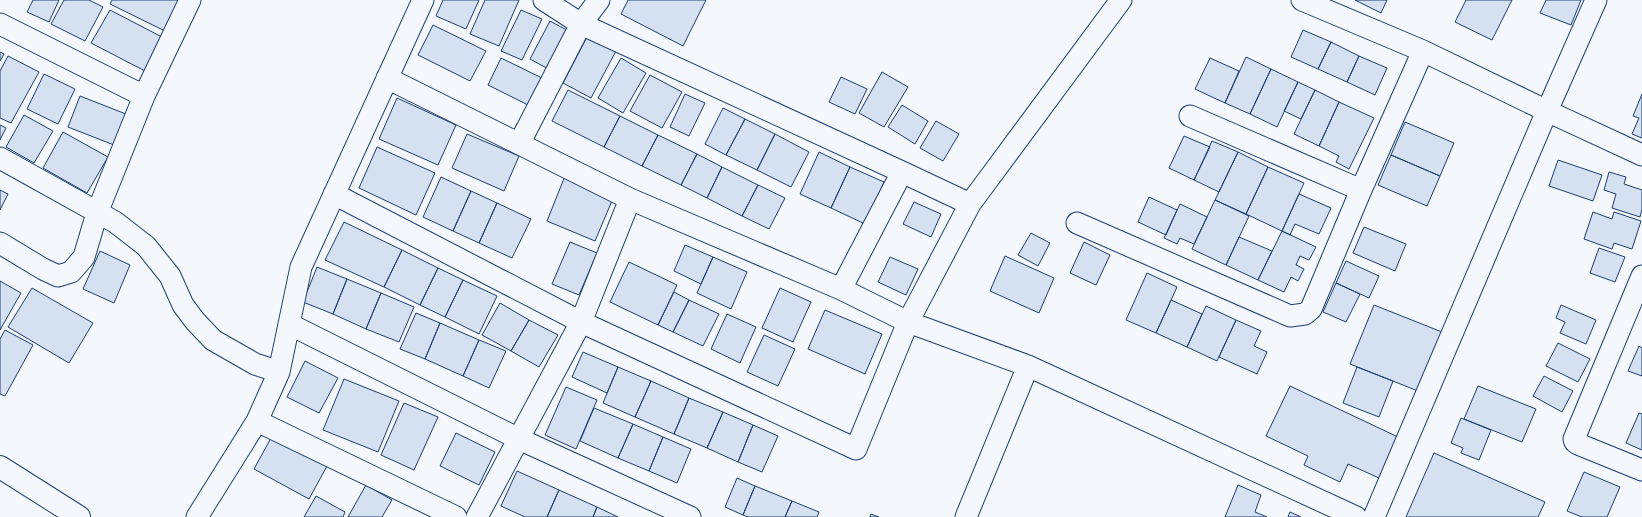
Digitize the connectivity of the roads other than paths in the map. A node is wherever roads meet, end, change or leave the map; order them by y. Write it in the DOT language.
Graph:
graph roads {
  1 [pos="190,0"];
  2 [pos="423,0"];
  3 [pos="544,0"];
  4 [pos="599,0"];
  5 [pos="1121,0"];
  6 [pos="1302,0"];
  7 [pos="1596,0"];
  8 [pos="0,24"];
  9 [pos="581,24"];
  10 [pos="1423,51"];
  11 [pos="387,78"];
  12 [pos="144,96"];
  13 [pos="1547,111"];
  14 [pos="1190,116"];
  15 [pos="519,144"];
  16 [pos="1642,155"];
  17 [pos="0,158"];
  18 [pos="902,172"];
  19 [pos="1361,190"];
  20 [pos="334,194"];
  21 [pos="630,199"];
  22 [pos="970,204"];
  23 [pos="97,213"];
  24 [pos="1077,223"];
  25 [pos="0,243"];
  26 [pos="1642,276"];
  27 [pos="841,289"];
  28 [pos="1634,315"];
  29 [pos="581,322"];
  30 [pos="908,322"];
  31 [pos="289,324"];
  32 [pos="1028,366"];
  33 [pos="280,372"];
  34 [pos="257,420"];
  35 [pos="519,439"];
  36 [pos="0,467"];
  37 [pos="1642,470"];
  38 [pos="969,516"];
  39 [pos="79,517"];
  40 [pos="197,517"];
  41 [pos="456,517"];
  42 [pos="477,517"];
  43 [pos="690,517"];
  44 [pos="1356,517"];
  45 [pos="1374,517"];
  1 -- 12 [label="street"];
  2 -- 11 [label="street"];
  3 -- 9 [label="street"];
  4 -- 9 [label="street"];
  5 -- 22 [label="street"];
  6 -- 10 [label="street"];
  7 -- 13 [label="street"];
  8 -- 12 [label="street"];
  9 -- 15 [label="street"];
  9 -- 18 [label="street"];
  10 -- 13 [label="street"];
  10 -- 19 [label="street"];
  11 -- 15 [label="street"];
  11 -- 20 [label="street"];
  12 -- 23 [label="street"];
  13 -- 16 [label="street"];
  13 -- 45 [label="street"];
  14 -- 19 [label="street"];
  15 -- 21 [label="street"];
  17 -- 23 [label="street"];
  18 -- 22 [label="street"];
  18 -- 27 [label="street"];
  19 -- 24 [label="street"];
  20 -- 29 [label="street"];
  20 -- 31 [label="street"];
  21 -- 27 [label="street"];
  21 -- 29 [label="street"];
  22 -- 30 [label="street"];
  23 -- 25 [label="street"];
  23 -- 33 [label="street"];
  26 -- 28 [label="street"];
  27 -- 30 [label="street"];
  28 -- 37 [label="street"];
  29 -- 30 [label="street"];
  29 -- 35 [label="street"];
  30 -- 32 [label="street"];
  31 -- 33 [label="street"];
  31 -- 35 [label="street"];
  32 -- 38 [label="street"];
  32 -- 44 [label="street"];
  33 -- 34 [label="street"];
  34 -- 40 [label="street"];
  34 -- 41 [label="street"];
  35 -- 42 [label="street"];
  35 -- 43 [label="street"];
  36 -- 39 [label="main road"];
}
